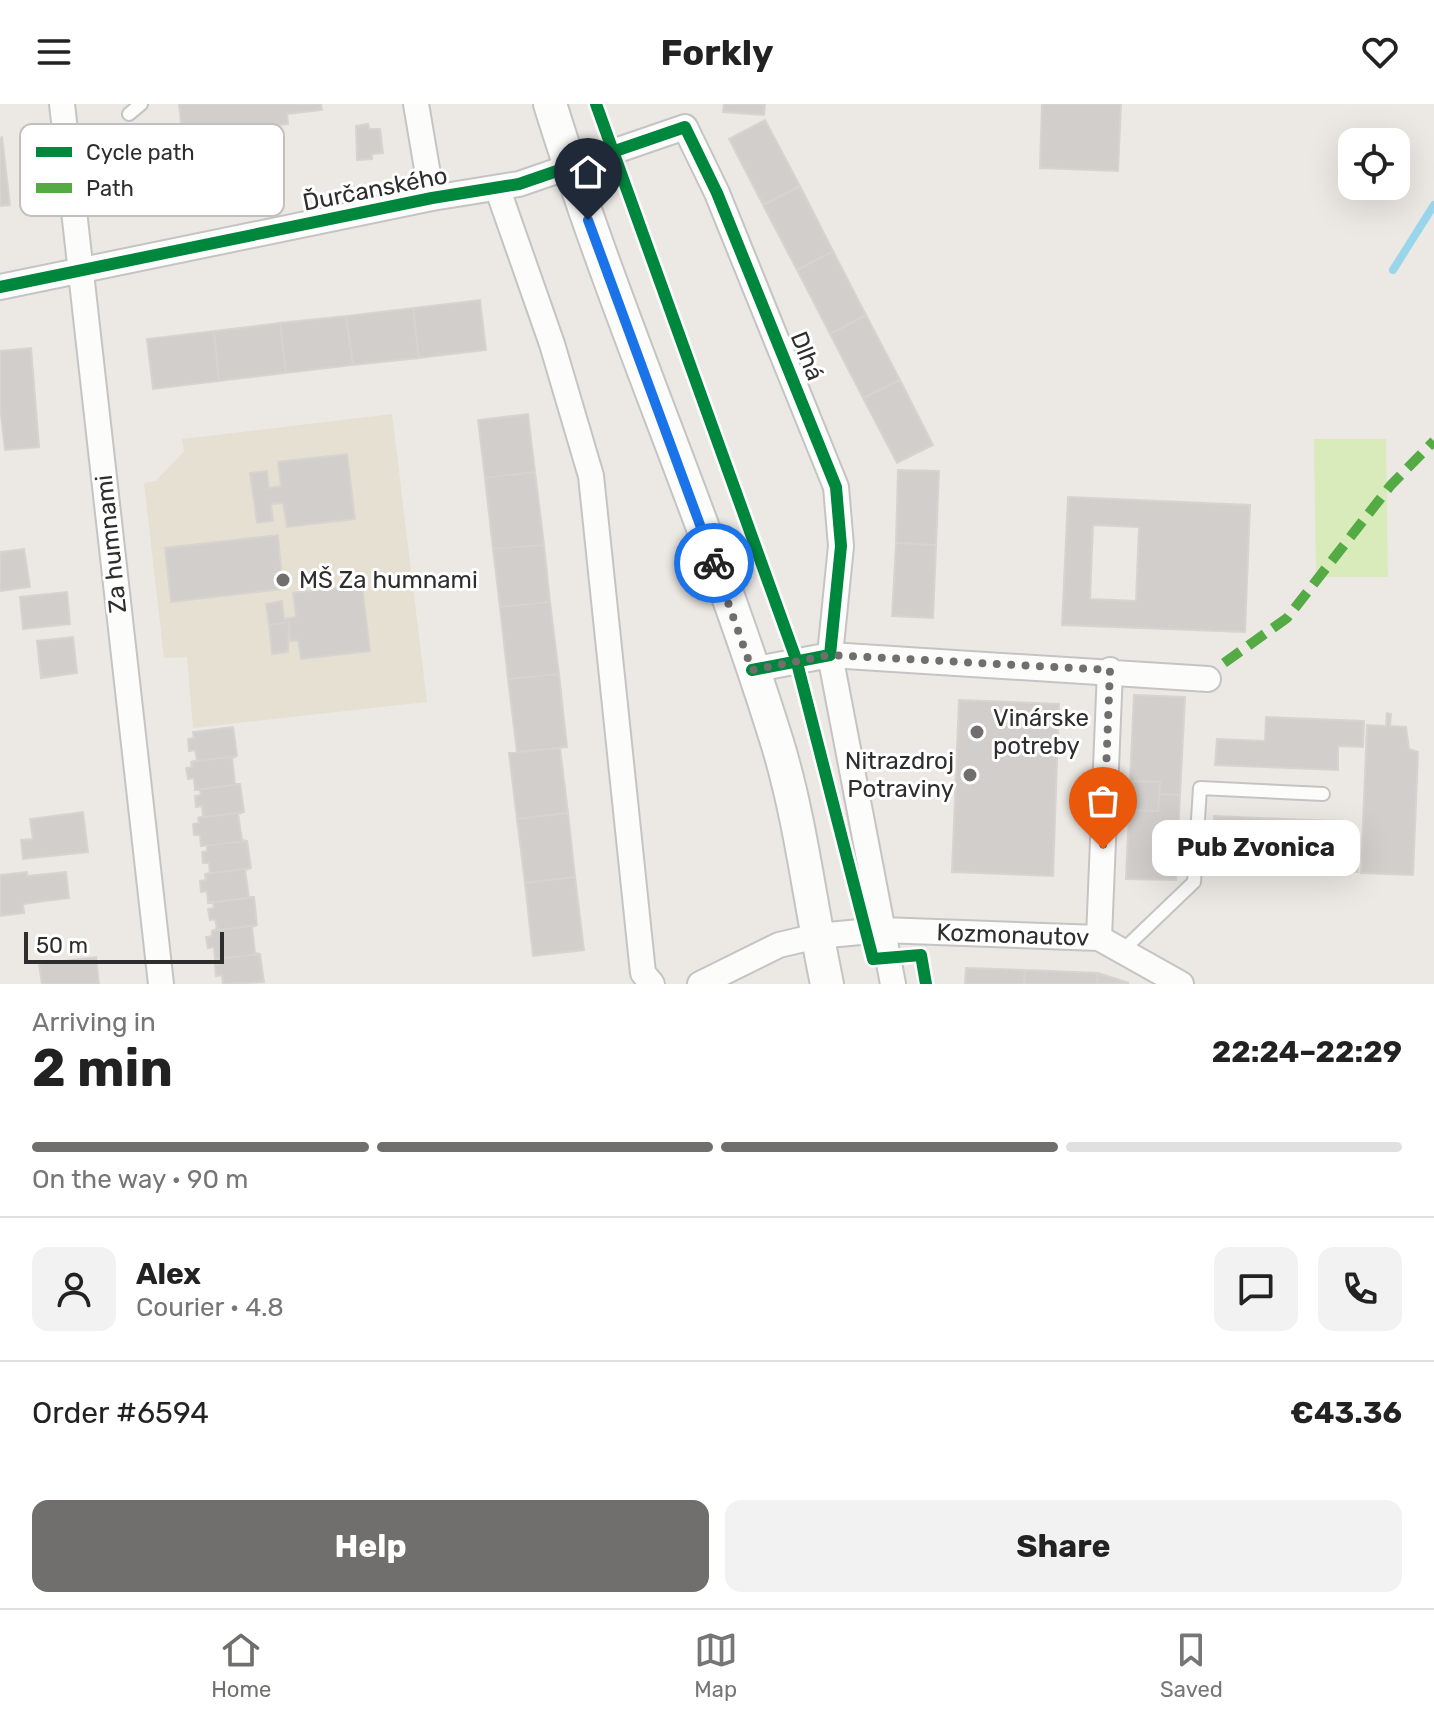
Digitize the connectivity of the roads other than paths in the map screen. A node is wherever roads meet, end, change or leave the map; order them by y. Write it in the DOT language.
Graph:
graph roads {
  1 [pos="62,104"];
  2 [pos="141,104"];
  3 [pos="416,104"];
  4 [pos="550,104"];
  5 [pos="129,114"];
  6 [pos="682,116"];
  7 [pos="65,124"];
  8 [pos="569,167"];
  9 [pos="498,190"];
  10 [pos="432,198"];
  11 [pos="76,216"];
  12 [pos="83,271"];
  13 [pos="0,287"];
  14 [pos="830,655"];
  15 [pos="752,670"];
  16 [pos="1110,670"];
  17 [pos="1208,679"];
  18 [pos="1323,794"];
  19 [pos="882,930"];
  20 [pos="817,936"];
  21 [pos="1099,938"];
  22 [pos="1123,950"];
  23 [pos="161,984"];
  24 [pos="652,984"];
  25 [pos="700,984"];
  26 [pos="827,984"];
  27 [pos="893,984"];
  28 [pos="1181,984"];
  1 -- 7 [label="street, Za humnami"];
  2 -- 5 [label="lane"];
  3 -- 10 [label="street"];
  4 -- 8 [label="street"];
  6 -- 8 [label="street, Dlhá"];
  6 -- 14 [label="street, Dlhá"];
  8 -- 9 [label="street, Ďurčanského"];
  8 -- 15 [label="street"];
  9 -- 10 [label="street, Ďurčanského"];
  9 -- 24 [label="street"];
  10 -- 12 [label="street, Ďurčanského"];
  11 -- 12 [label="street, Za humnami"];
  12 -- 13 [label="street, Ďurčanského"];
  12 -- 23 [label="street, Za humnami"];
  14 -- 15 [label="street"];
  14 -- 16 [label="street"];
  14 -- 19 [label="street, Dlhá"];
  15 -- 20 [label="street"];
  16 -- 17 [label="street"];
  16 -- 21 [label="street"];
  18 -- 22 [label="lane"];
  19 -- 20 [label="street, Kozmonautov"];
  19 -- 21 [label="street, Kozmonautov"];
  19 -- 27 [label="street, Dlhá"];
  20 -- 25 [label="street, Kozmonautov"];
  20 -- 26 [label="street"];
  21 -- 22 [label="street, Kozmonautov"];
  22 -- 28 [label="street, Kozmonautov"];
}
